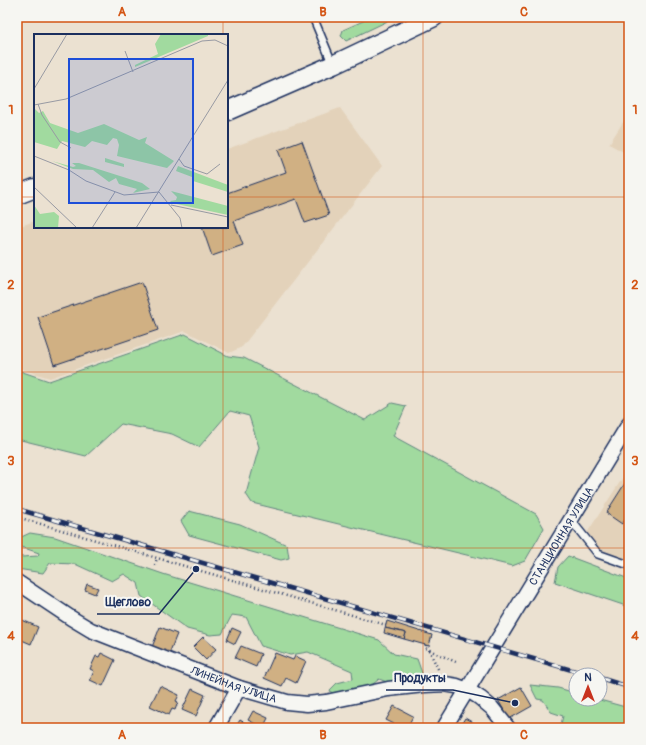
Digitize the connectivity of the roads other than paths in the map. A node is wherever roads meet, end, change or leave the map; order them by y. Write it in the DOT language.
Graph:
graph roads {
  1 [pos="313,17"];
  2 [pos="434,17"];
  3 [pos="333,65"];
  4 [pos="228,111"];
  5 [pos="34,188"];
  6 [pos="17,195"];
  7 [pos="629,424"];
  8 [pos="570,519"];
  9 [pos="629,565"];
  10 [pos="17,582"];
  11 [pos="239,688"];
  12 [pos="468,690"];
  13 [pos="216,728"];
  14 [pos="444,728"];
  15 [pos="508,728"];
  1 -- 3 [label="lane"];
  2 -- 3 [label="street"];
  3 -- 4 [label="street"];
  5 -- 6 [label="street"];
  7 -- 8 [label="street, СТАНЦИОННАЯ УЛИЦА"];
  8 -- 9 [label="lane"];
  8 -- 12 [label="street, СТАНЦИОННАЯ УЛИЦА"];
  10 -- 11 [label="street, ЛИНЕЙНАЯ УЛИЦА"];
  11 -- 12 [label="street, ЛИНЕЙНАЯ УЛИЦА"];
  11 -- 13 [label="street"];
  12 -- 14 [label="street, СТАНЦИОННАЯ УЛИЦА"];
  12 -- 15 [label="street, ЛИНЕЙНАЯ УЛИЦА"];
}
